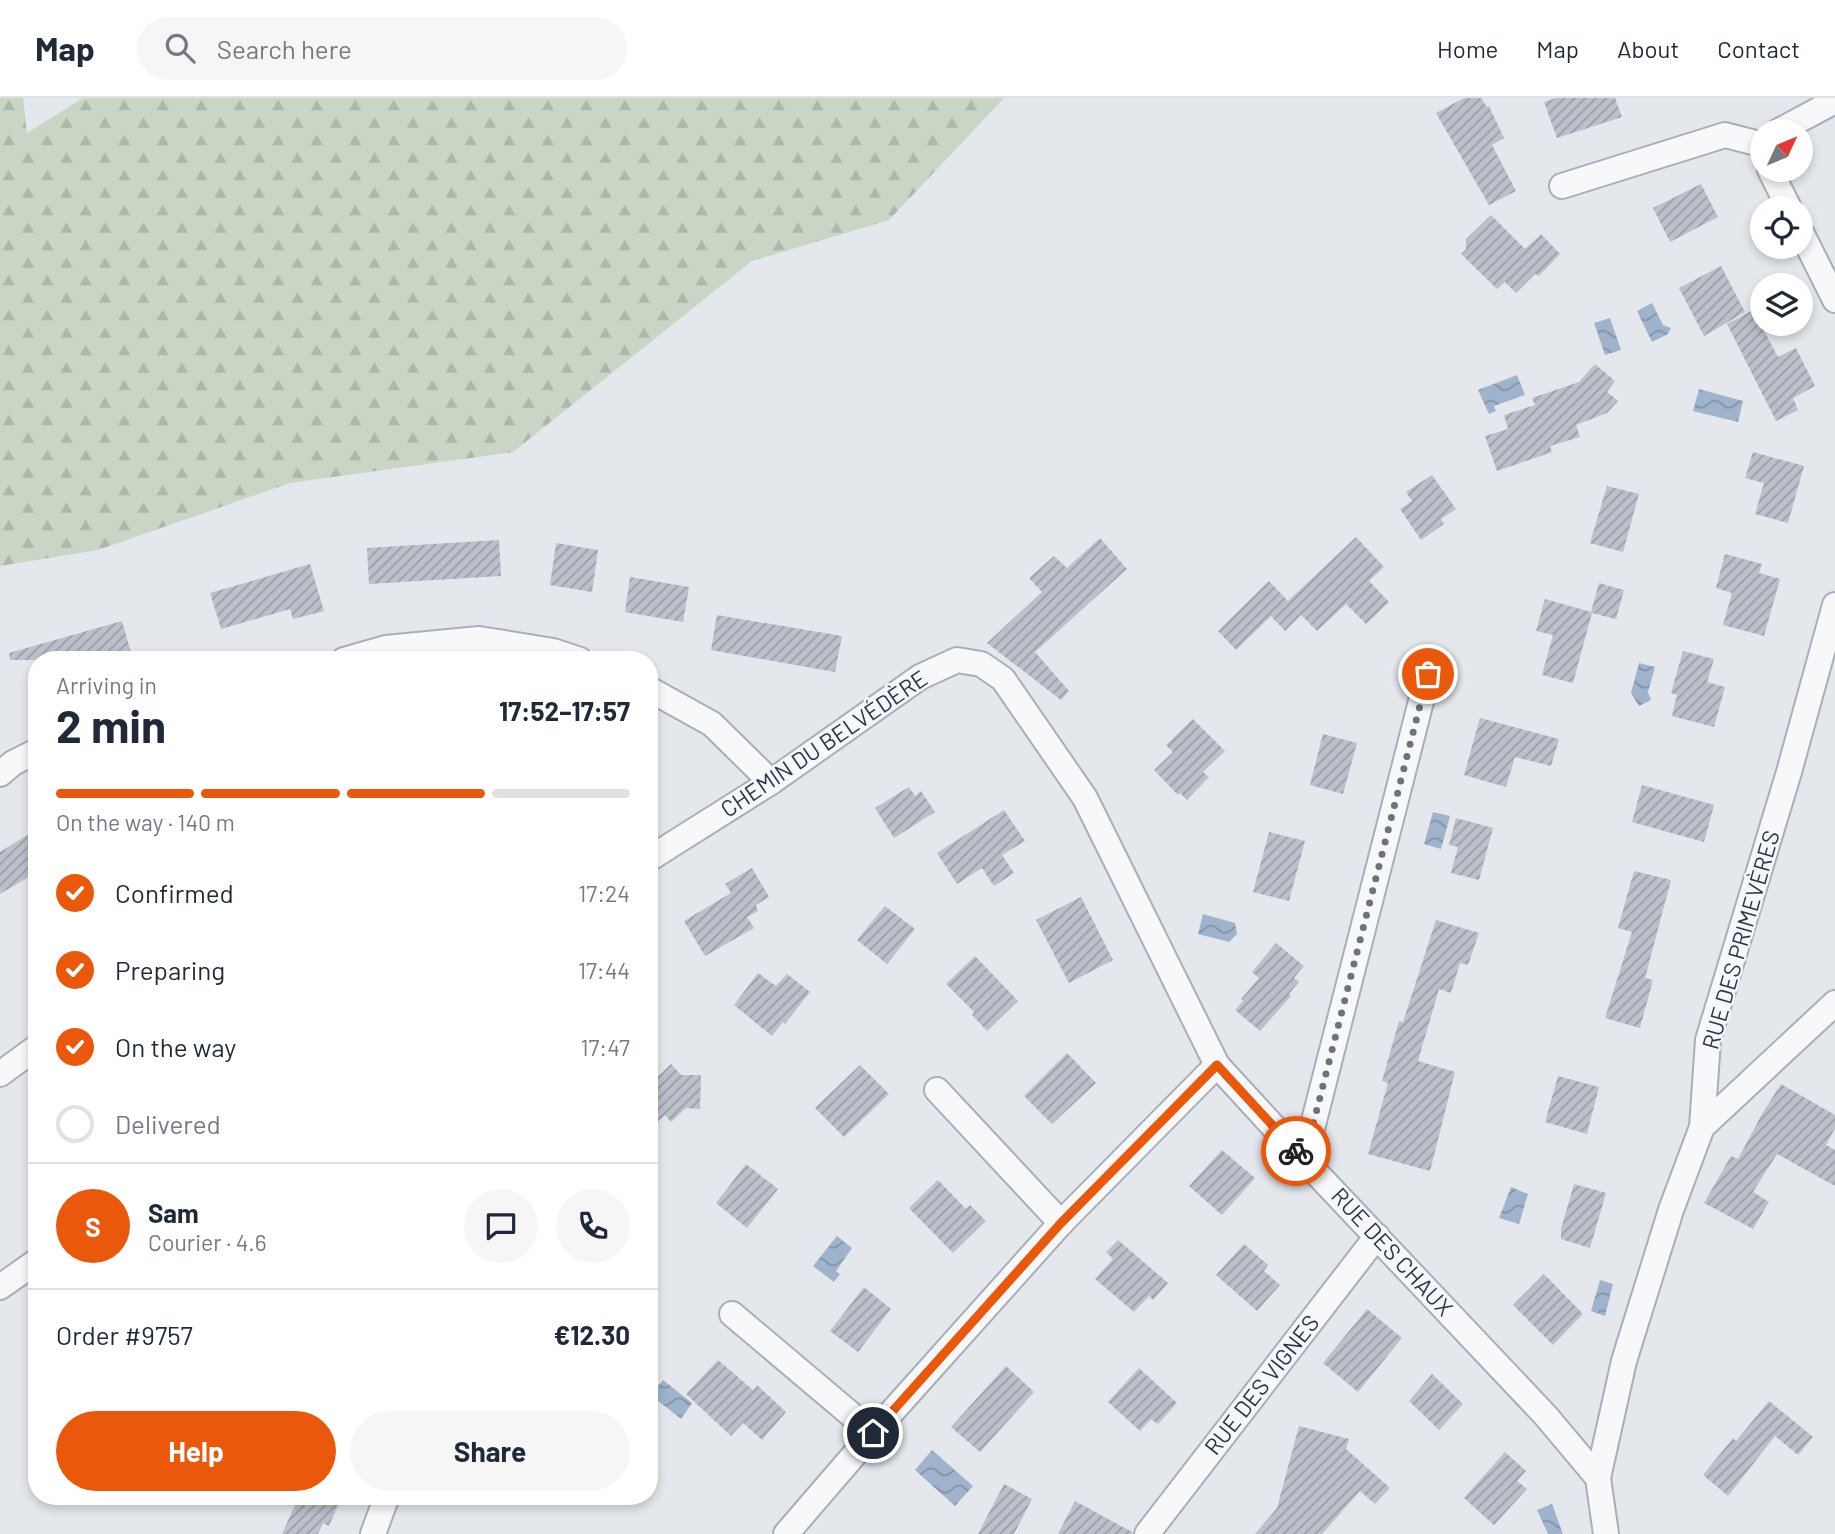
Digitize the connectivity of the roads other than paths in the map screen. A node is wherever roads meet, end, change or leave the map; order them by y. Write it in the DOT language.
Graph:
graph roads {
  1 [pos="1835,101"];
  2 [pos="1801,119"];
  3 [pos="1750,143"];
  4 [pos="1562,186"];
  5 [pos="1813,256"];
  6 [pos="1835,300"];
  7 [pos="1835,605"];
  8 [pos="376,651"];
  9 [pos="553,651"];
  10 [pos="1428,674"];
  11 [pos="1003,679"];
  12 [pos="658,694"];
  13 [pos="28,756"];
  14 [pos="0,774"];
  15 [pos="771,782"];
  16 [pos="658,853"];
  17 [pos="1835,1003"];
  18 [pos="28,1054"];
  19 [pos="1217,1065"];
  20 [pos="0,1074"];
  21 [pos="937,1090"];
  22 [pos="1702,1127"];
  23 [pos="1304,1160"];
  24 [pos="1061,1223"];
  25 [pos="1377,1236"];
  26 [pos="28,1267"];
  27 [pos="0,1287"];
  28 [pos="732,1314"];
  29 [pos="873,1433"];
  30 [pos="1598,1478"];
  31 [pos="384,1505"];
  32 [pos="373,1534"];
  33 [pos="786,1534"];
  34 [pos="1147,1534"];
  35 [pos="1606,1534"];
  1 -- 2 [label="street"];
  3 -- 4 [label="street"];
  5 -- 6 [label="street"];
  7 -- 22 [label="street, RUE DES PRIMEVÈRES"];
  8 -- 9 [label="street"];
  10 -- 23 [label="street"];
  11 -- 15 [label="street, CHEMIN DU BELVÉDÈRE"];
  11 -- 19 [label="street, RUE DES CHAUX"];
  12 -- 15 [label="street"];
  13 -- 14 [label="street"];
  15 -- 16 [label="street, CHEMIN DU BELVÉDÈRE"];
  17 -- 22 [label="street"];
  18 -- 20 [label="street"];
  19 -- 23 [label="street, RUE DES CHAUX"];
  19 -- 24 [label="street"];
  21 -- 24 [label="street"];
  22 -- 30 [label="street, RUE DES PRIMEVÈRES"];
  23 -- 25 [label="street, RUE DES CHAUX"];
  24 -- 29 [label="street"];
  25 -- 30 [label="street, RUE DES CHAUX"];
  25 -- 34 [label="street, RUE DES VIGNES"];
  26 -- 27 [label="street"];
  28 -- 29 [label="street"];
  29 -- 33 [label="street"];
  30 -- 35 [label="street"];
  31 -- 32 [label="street"];
}
